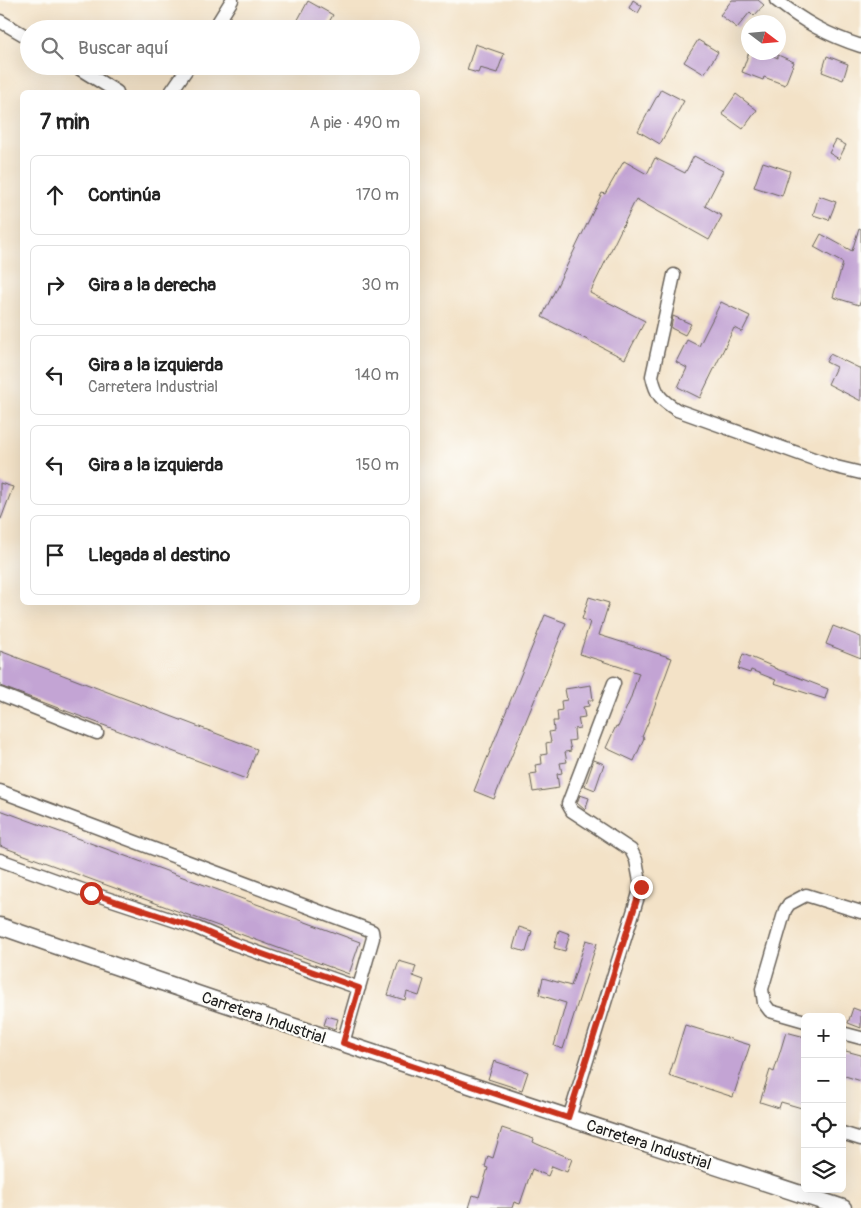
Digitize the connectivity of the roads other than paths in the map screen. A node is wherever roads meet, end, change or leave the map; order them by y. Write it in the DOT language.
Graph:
graph roads {
  1 [pos="232,0"];
  2 [pos="776,0"];
  3 [pos="220,20"];
  4 [pos="0,21"];
  5 [pos="20,33"];
  6 [pos="861,46"];
  7 [pos="90,75"];
  8 [pos="183,75"];
  9 [pos="114,90"];
  10 [pos="172,90"];
  11 [pos="674,275"];
  12 [pos="861,473"];
  13 [pos="614,683"];
  14 [pos="0,694"];
  15 [pos="97,733"];
  16 [pos="0,791"];
  17 [pos="0,860"];
  18 [pos="861,912"];
  19 [pos="0,926"];
  20 [pos="359,988"];
  21 [pos="801,1020"];
  22 [pos="846,1034"];
  23 [pos="861,1038"];
  24 [pos="343,1043"];
  25 [pos="568,1118"];
  26 [pos="846,1133"];
  27 [pos="861,1139"];
  28 [pos="843,1208"];
  1 -- 3 [label="street"];
  2 -- 6 [label="street"];
  4 -- 5 [label="street"];
  7 -- 9 [label="street"];
  8 -- 10 [label="street"];
  11 -- 12 [label="street"];
  13 -- 25 [label="street"];
  14 -- 15 [label="street"];
  16 -- 20 [label="street"];
  17 -- 20 [label="street"];
  18 -- 21 [label="street"];
  19 -- 24 [label="main road, Carretera Industrial"];
  20 -- 24 [label="street"];
  22 -- 23 [label="street"];
  24 -- 25 [label="main road, Carretera Industrial"];
  25 -- 28 [label="main road, Carretera Industrial"];
  26 -- 27 [label="street"];
}
